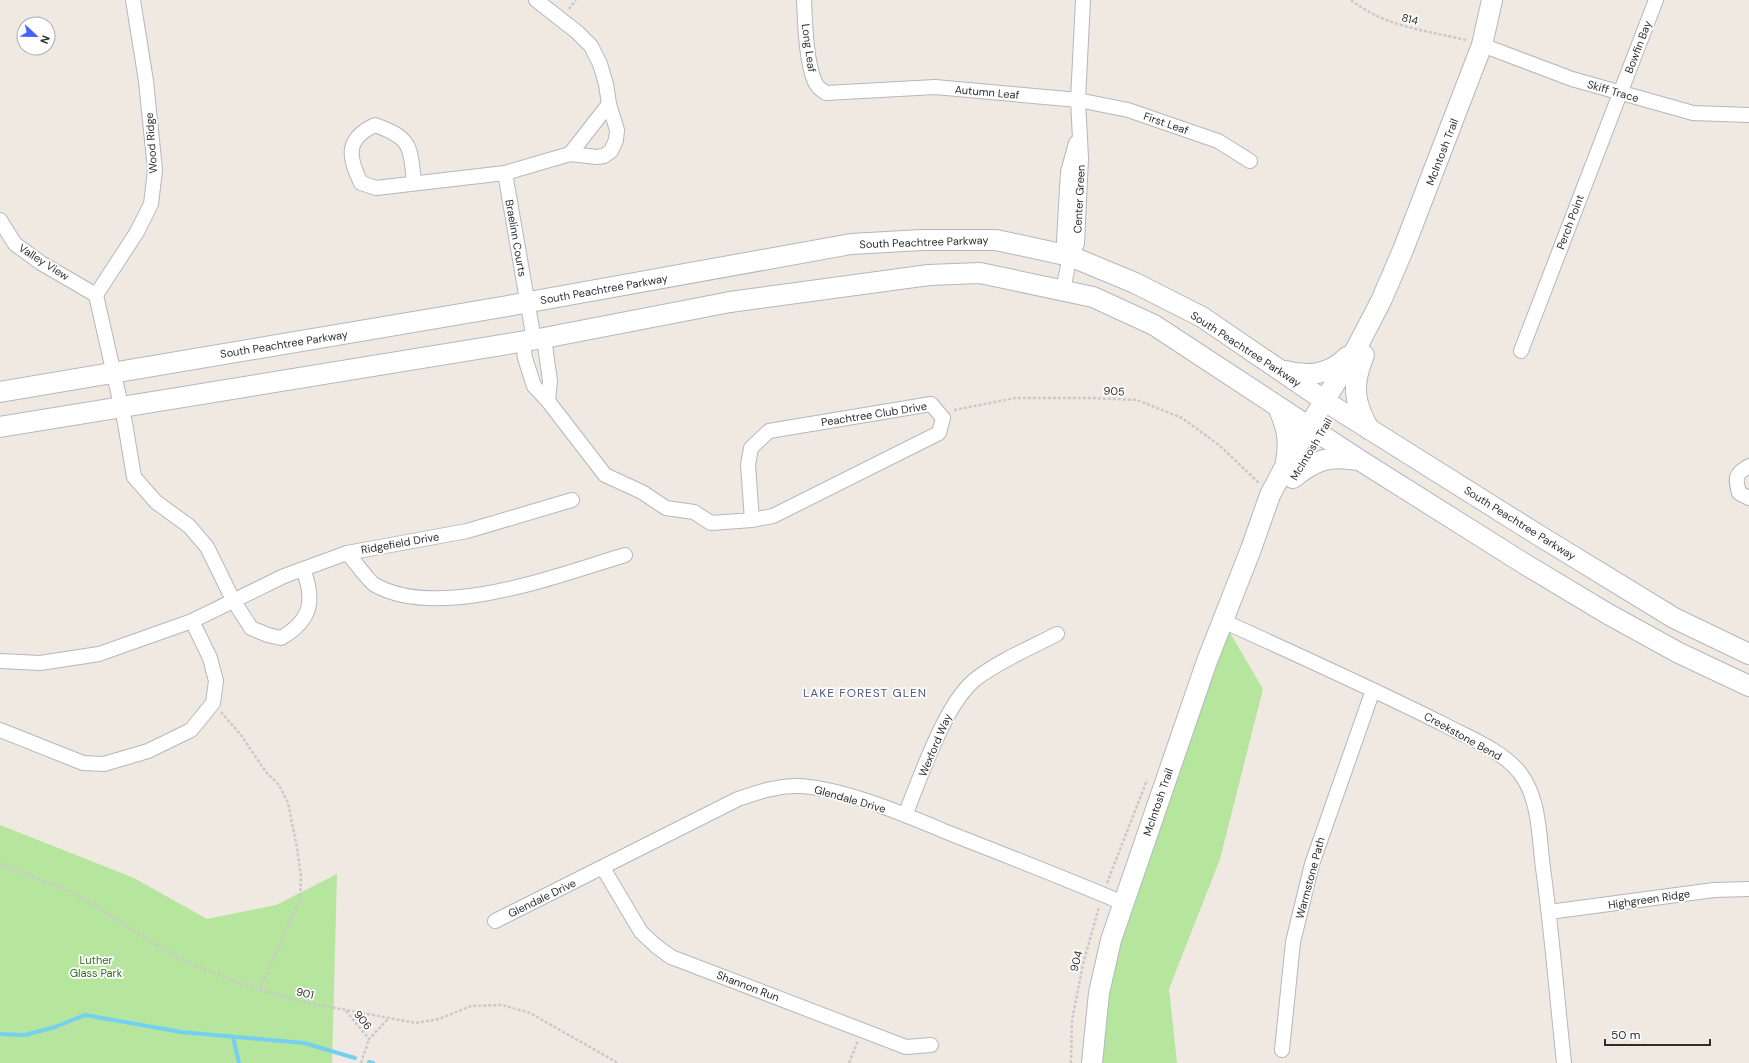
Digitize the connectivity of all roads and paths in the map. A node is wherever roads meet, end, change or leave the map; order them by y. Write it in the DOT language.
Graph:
graph roads {
  1 [pos="133,0"];
  2 [pos="536,0"];
  3 [pos="804,0"];
  4 [pos="1083,0"];
  5 [pos="1351,0"];
  6 [pos="1492,0"];
  7 [pos="1656,0"];
  8 [pos="1477,43"];
  9 [pos="896,90"];
  10 [pos="1619,93"];
  11 [pos="1078,100"];
  12 [pos="609,104"];
  13 [pos="1749,115"];
  14 [pos="570,154"];
  15 [pos="1250,161"];
  16 [pos="505,173"];
  17 [pos="414,182"];
  18 [pos="0,220"];
  19 [pos="1070,256"];
  20 [pos="1063,290"];
  21 [pos="96,295"];
  22 [pos="527,302"];
  23 [pos="534,340"];
  24 [pos="1521,351"];
  25 [pos="1360,352"];
  26 [pos="111,363"];
  27 [pos="1280,370"];
  28 [pos="0,392"];
  29 [pos="548,401"];
  30 [pos="1330,404"];
  31 [pos="1278,407"];
  32 [pos="938,410"];
  33 [pos="123,415"];
  34 [pos="0,428"];
  35 [pos="1369,429"];
  36 [pos="1315,431"];
  37 [pos="1361,461"];
  38 [pos="1749,466"];
  39 [pos="1289,473"];
  40 [pos="1262,486"];
  41 [pos="1749,498"];
  42 [pos="572,500"];
  43 [pos="752,520"];
  44 [pos="347,553"];
  45 [pos="625,556"];
  46 [pos="303,569"];
  47 [pos="233,600"];
  48 [pos="192,621"];
  49 [pos="1223,621"];
  50 [pos="1057,634"];
  51 [pos="1749,654"];
  52 [pos="0,661"];
  53 [pos="1749,686"];
  54 [pos="1373,690"];
  55 [pos="213,703"];
  56 [pos="0,730"];
  57 [pos="905,815"];
  58 [pos="0,864"];
  59 [pos="1113,866"];
  60 [pos="604,868"];
  61 [pos="1749,889"];
  62 [pos="1102,894"];
  63 [pos="1123,904"];
  64 [pos="1549,912"];
  65 [pos="495,921"];
  66 [pos="260,989"];
  67 [pos="345,1010"];
  68 [pos="389,1018"];
  69 [pos="862,1030"];
  70 [pos="369,1039"];
  71 [pos="931,1045"];
  72 [pos="1282,1050"];
  73 [pos="361,1063"];
  74 [pos="618,1063"];
  75 [pos="849,1063"];
  76 [pos="1071,1063"];
  77 [pos="1092,1063"];
  78 [pos="1564,1063"];
  1 -- 21 [label="street, Wood Ridge"];
  2 -- 12 [label="street"];
  3 -- 9 [label="street, Long Leaf"];
  4 -- 11 [label="street, Center Green"];
  5 -- 8 [label="path, 814"];
  6 -- 8 [label="main road, McIntosh Trail"];
  7 -- 10 [label="street, Bowfin Bay"];
  8 -- 10 [label="street, Skiff Trace"];
  8 -- 25 [label="main road, McIntosh Trail"];
  9 -- 11 [label="street, Autumn Leaf"];
  10 -- 13 [label="street, Skiff Trace"];
  10 -- 24 [label="street, Perch Point"];
  11 -- 15 [label="street, First Leaf"];
  11 -- 19 [label="street, Center Green"];
  12 -- 14 [label="street"];
  12 -- 14 [label="street"];
  14 -- 16 [label="street"];
  16 -- 17 [label="street"];
  16 -- 22 [label="street, Braelinn Courts"];
  17 -- 17 [label="street"];
  18 -- 21 [label="street, Valley View"];
  19 -- 20 [label="street"];
  19 -- 22 [label="main road, South Peachtree Parkway"];
  19 -- 27 [label="main road, South Peachtree Parkway"];
  20 -- 23 [label="main road"];
  20 -- 31 [label="main road"];
  21 -- 26 [label="street"];
  22 -- 23 [label="street, Braelinn Courts"];
  22 -- 26 [label="main road, South Peachtree Parkway"];
  23 -- 29 [label="street"];
  23 -- 29 [label="street, Peachtree Club Drive"];
  23 -- 33 [label="main road"];
  25 -- 27 [label="main road"];
  25 -- 30 [label="main road, McIntosh Trail"];
  25 -- 35 [label="main road"];
  26 -- 28 [label="main road, South Peachtree Parkway"];
  26 -- 33 [label="street"];
  27 -- 30 [label="main road, South Peachtree Parkway"];
  29 -- 43 [label="street, Peachtree Club Drive"];
  30 -- 35 [label="main road, South Peachtree Parkway"];
  30 -- 36 [label="main road, McIntosh Trail"];
  31 -- 36 [label="main road"];
  31 -- 39 [label="main road"];
  32 -- 40 [label="path, 905"];
  32 -- 43 [label="street, Peachtree Club Drive"];
  32 -- 43 [label="street, Peachtree Club Drive"];
  33 -- 34 [label="main road"];
  33 -- 47 [label="street"];
  35 -- 51 [label="main road, South Peachtree Parkway"];
  36 -- 37 [label="main road"];
  36 -- 39 [label="main road, McIntosh Trail"];
  37 -- 39 [label="main road"];
  37 -- 53 [label="main road"];
  38 -- 41 [label="street"];
  39 -- 49 [label="main road, McIntosh Trail"];
  42 -- 44 [label="street, Ridgefield Drive"];
  44 -- 45 [label="street"];
  44 -- 46 [label="street, Ridgefield Drive"];
  46 -- 47 [label="street, Ridgefield Drive"];
  46 -- 47 [label="street"];
  47 -- 48 [label="street, Ridgefield Drive"];
  48 -- 52 [label="street, Ridgefield Drive"];
  48 -- 55 [label="street"];
  49 -- 54 [label="street, Creekstone Bend"];
  49 -- 63 [label="main road, McIntosh Trail"];
  50 -- 57 [label="street, Wexford Way"];
  54 -- 64 [label="street, Creekstone Bend"];
  54 -- 72 [label="street, Warmstone Path"];
  55 -- 56 [label="street"];
  55 -- 66 [label="path"];
  57 -- 60 [label="street, Glendale Drive"];
  57 -- 62 [label="street, Glendale Drive"];
  58 -- 66 [label="path, 901"];
  59 -- 62 [label="path, 904"];
  60 -- 65 [label="street, Glendale Drive"];
  60 -- 69 [label="street, Shannon Run"];
  61 -- 64 [label="street, Highgreen Ridge"];
  62 -- 63 [label="street, Glendale Drive"];
  62 -- 76 [label="path, 904"];
  63 -- 77 [label="main road, McIntosh Trail"];
  64 -- 78 [label="street, Creekstone Bend"];
  66 -- 67 [label="path, 901"];
  67 -- 68 [label="path, 901"];
  67 -- 70 [label="path, 906"];
  68 -- 70 [label="path, 906"];
  68 -- 74 [label="path, 901"];
  69 -- 71 [label="street, Shannon Run"];
  69 -- 75 [label="path"];
  70 -- 73 [label="path, 906"];
}
